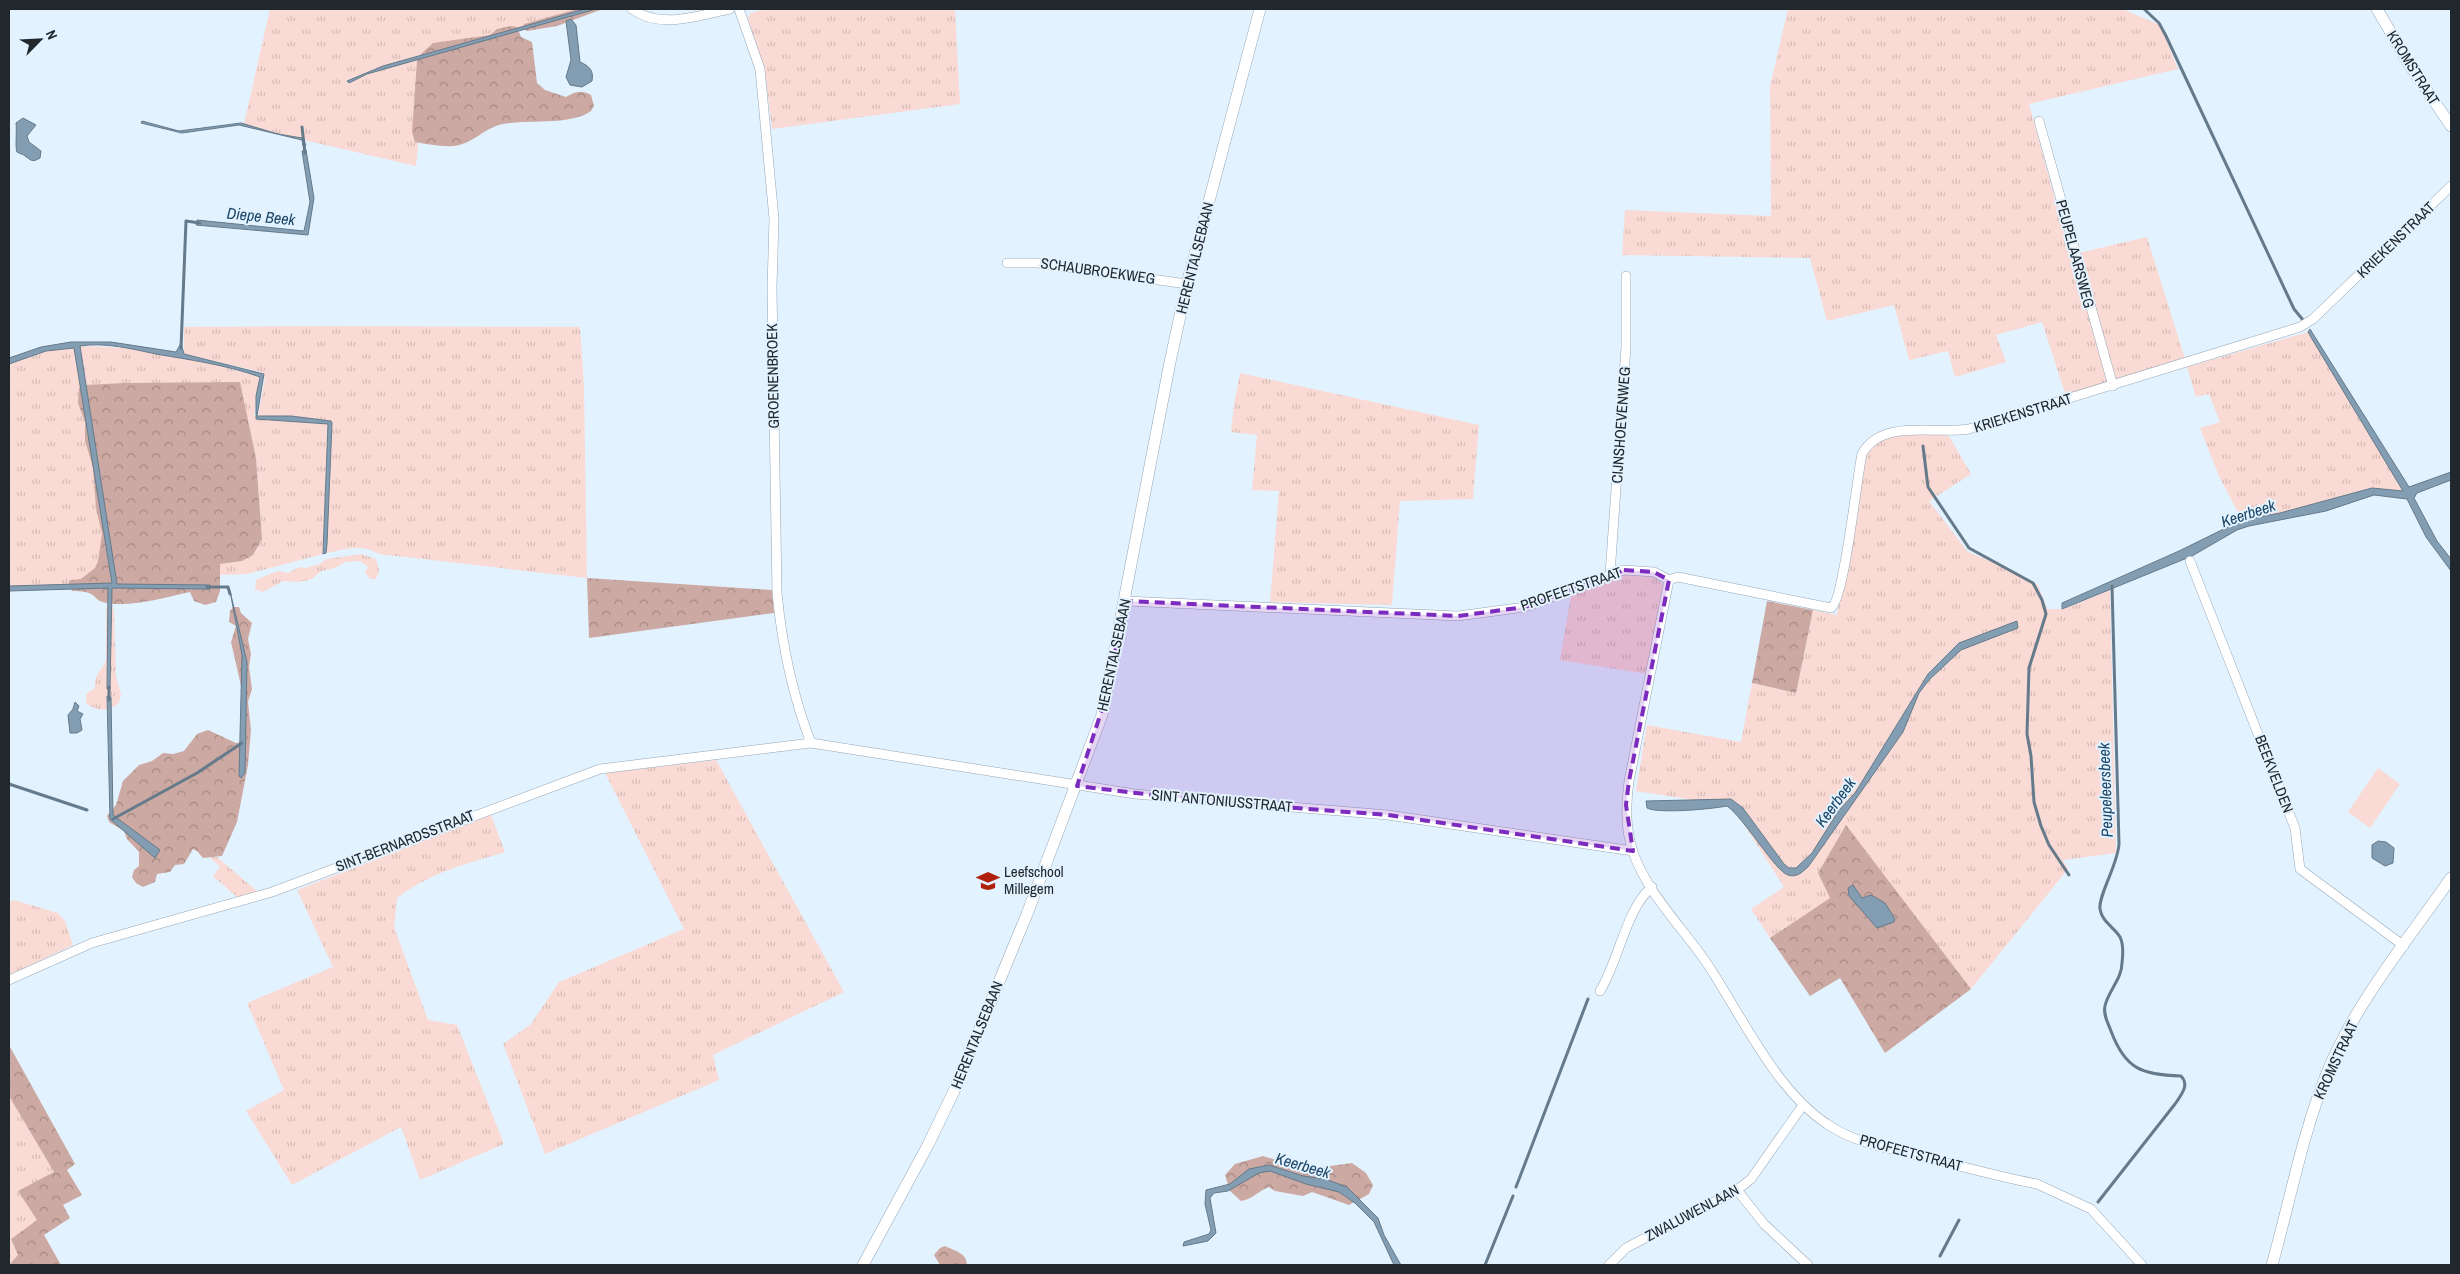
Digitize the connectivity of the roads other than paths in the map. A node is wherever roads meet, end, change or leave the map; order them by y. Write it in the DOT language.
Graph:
graph roads {
  1 [pos="632,9"];
  2 [pos="730,9"];
  3 [pos="739,9"];
  4 [pos="1260,9"];
  5 [pos="2377,9"];
  6 [pos="2039,121"];
  7 [pos="2451,126"];
  8 [pos="2451,186"];
  9 [pos="1008,263"];
  10 [pos="1626,276"];
  11 [pos="1188,284"];
  12 [pos="2113,386"];
  13 [pos="2190,561"];
  14 [pos="1610,574"];
  15 [pos="1669,580"];
  16 [pos="1125,601"];
  17 [pos="811,743"];
  18 [pos="1077,786"];
  19 [pos="1633,851"];
  20 [pos="2451,878"];
  21 [pos="1652,887"];
  22 [pos="2404,946"];
  23 [pos="9,980"];
  24 [pos="1600,991"];
  25 [pos="1803,1105"];
  26 [pos="1737,1190"];
  27 [pos="863,1265"];
  28 [pos="1610,1265"];
  29 [pos="1808,1265"];
  30 [pos="2142,1265"];
  31 [pos="2272,1265"];
  1 -- 2 [label="street"];
  3 -- 17 [label="street, GROENENBROEK"];
  4 -- 11 [label="street, HERENTALSEBAAN"];
  5 -- 7 [label="street, KROMSTRAAT"];
  6 -- 12 [label="street, PEUPELAARSWEG"];
  8 -- 12 [label="street, KRIEKENSTRAAT"];
  9 -- 11 [label="street, SCHAUBROEKWEG"];
  10 -- 14 [label="street, CIJNSHOEVENWEG"];
  11 -- 16 [label="street, HERENTALSEBAAN"];
  12 -- 15 [label="street, KRIEKENSTRAAT"];
  13 -- 22 [label="street, BEEKVELDEN"];
  14 -- 15 [label="street, PROFEETSTRAAT"];
  14 -- 16 [label="street, PROFEETSTRAAT"];
  15 -- 19 [label="street, PROFEETSTRAAT"];
  16 -- 18 [label="street, HERENTALSEBAAN"];
  17 -- 18 [label="street, SINT ANTONIUSSTRAAT"];
  17 -- 23 [label="street, SINT-BERNARDSSTRAAT"];
  18 -- 19 [label="street, SINT ANTONIUSSTRAAT"];
  18 -- 27 [label="street, HERENTALSEBAAN"];
  19 -- 21 [label="street, PROFEETSTRAAT"];
  20 -- 22 [label="street, KROMSTRAAT"];
  21 -- 24 [label="street"];
  21 -- 25 [label="street, PROFEETSTRAAT"];
  22 -- 31 [label="street, KROMSTRAAT"];
  25 -- 26 [label="street, ZWALUWENLAAN"];
  25 -- 30 [label="street, PROFEETSTRAAT"];
  26 -- 28 [label="street, ZWALUWENLAAN"];
  26 -- 29 [label="street"];
}
